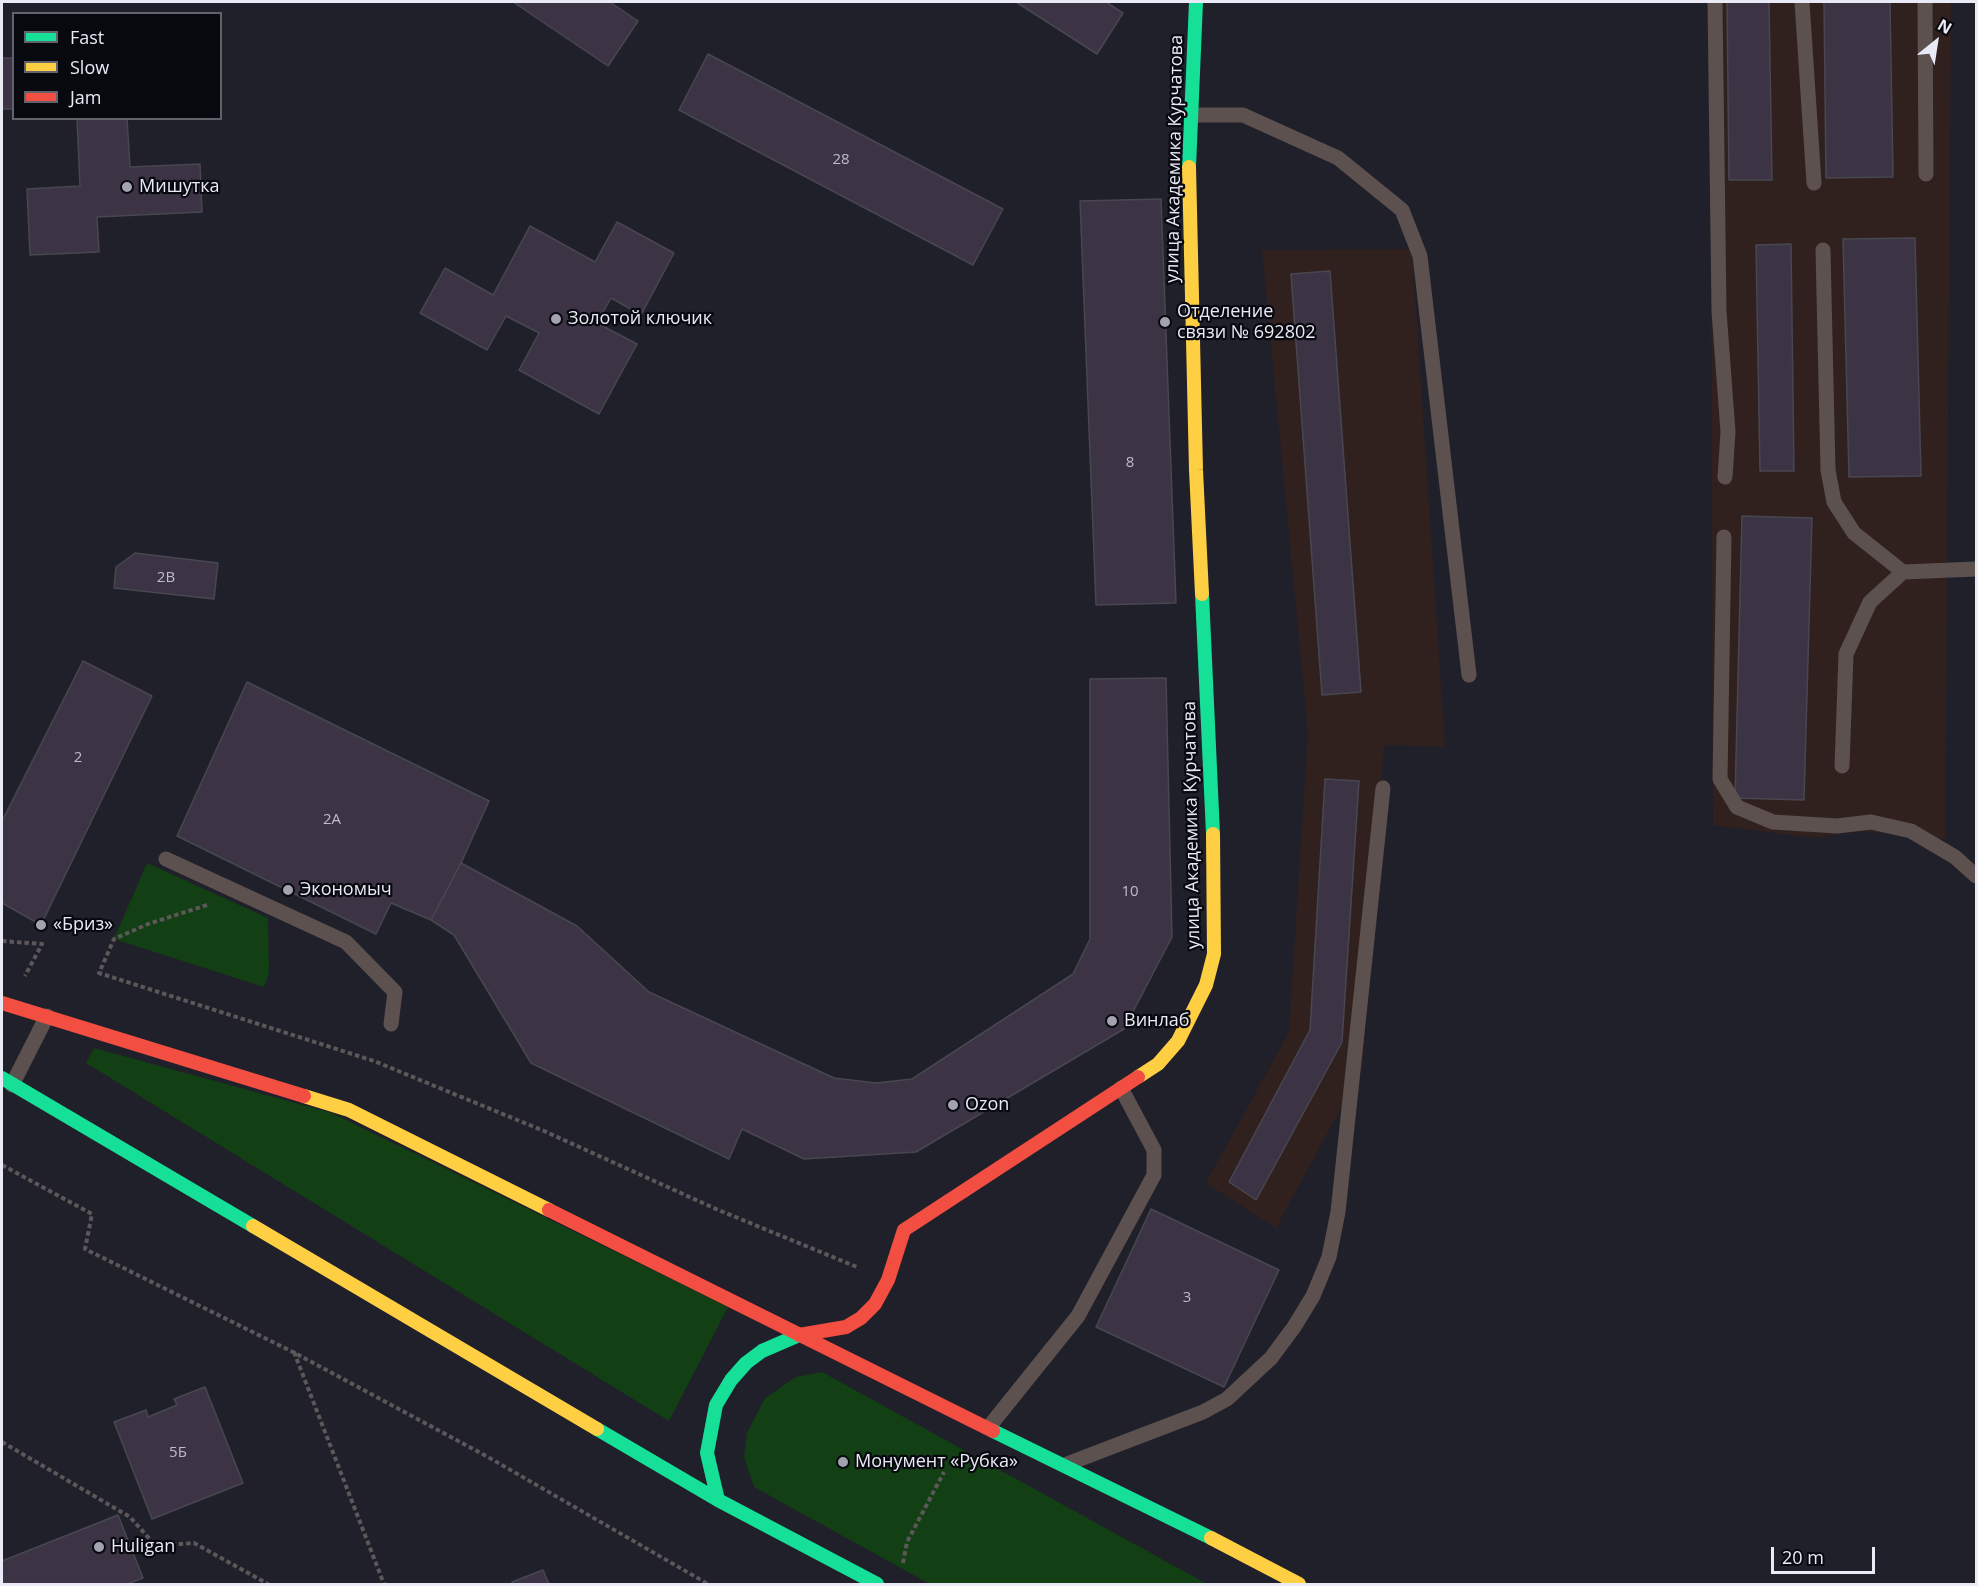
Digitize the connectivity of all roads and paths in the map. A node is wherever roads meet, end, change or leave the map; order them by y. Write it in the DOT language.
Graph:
graph roads {
  1 [pos="1196,2"];
  2 [pos="1715,2"];
  3 [pos="1802,2"];
  4 [pos="1925,2"];
  5 [pos="1192,115"];
  6 [pos="1926,174"];
  7 [pos="1814,183"];
  8 [pos="1823,250"];
  9 [pos="1725,477"];
  10 [pos="1724,537"];
  11 [pos="1977,569"];
  12 [pos="1903,572"];
  13 [pos="1469,675"];
  14 [pos="1842,766"];
  15 [pos="1383,788"];
  16 [pos="166,859"];
  17 [pos="1977,876"];
  18 [pos="216,902"];
  19 [pos="2,941"];
  20 [pos="5,1004"];
  21 [pos="46,1016"];
  22 [pos="391,1023"];
  23 [pos="7,1082"];
  24 [pos="1121,1088"];
  25 [pos="2,1165"];
  26 [pos="888,1280"];
  27 [pos="799,1335"];
  28 [pos="293,1352"];
  29 [pos="988,1428"];
  30 [pos="2,1442"];
  31 [pos="1064,1466"];
  32 [pos="944,1472"];
  33 [pos="718,1500"];
  34 [pos="901,1572"];
  35 [pos="268,1584"];
  36 [pos="384,1584"];
  37 [pos="708,1584"];
  38 [pos="877,1584"];
  39 [pos="1299,1584"];
  1 -- 5 [label="main road, улица Академика Курчатова"];
  2 -- 9 [label="lane"];
  3 -- 7 [label="lane"];
  4 -- 6 [label="lane"];
  5 -- 13 [label="lane"];
  5 -- 24 [label="main road, улица Академика Курчатова"];
  8 -- 12 [label="lane"];
  10 -- 17 [label="lane"];
  11 -- 12 [label="lane"];
  12 -- 14 [label="lane"];
  15 -- 31 [label="lane"];
  16 -- 22 [label="lane"];
  18 -- 26 [label="path"];
  19 -- 20 [label="path"];
  20 -- 21 [label="main road"];
  21 -- 23 [label="lane"];
  21 -- 27 [label="main road"];
  23 -- 33 [label="main road"];
  24 -- 26 [label="main road, улица Академика Курчатова"];
  24 -- 29 [label="lane"];
  25 -- 28 [label="path"];
  26 -- 27 [label="main road, улица Академика Курчатова"];
  27 -- 29 [label="main road"];
  27 -- 33 [label="main road, улица Академика Курчатова"];
  28 -- 36 [label="path"];
  28 -- 37 [label="path"];
  29 -- 31 [label="main road"];
  30 -- 35 [label="path"];
  31 -- 39 [label="main road"];
  32 -- 34 [label="path"];
  33 -- 38 [label="main road"];
}
